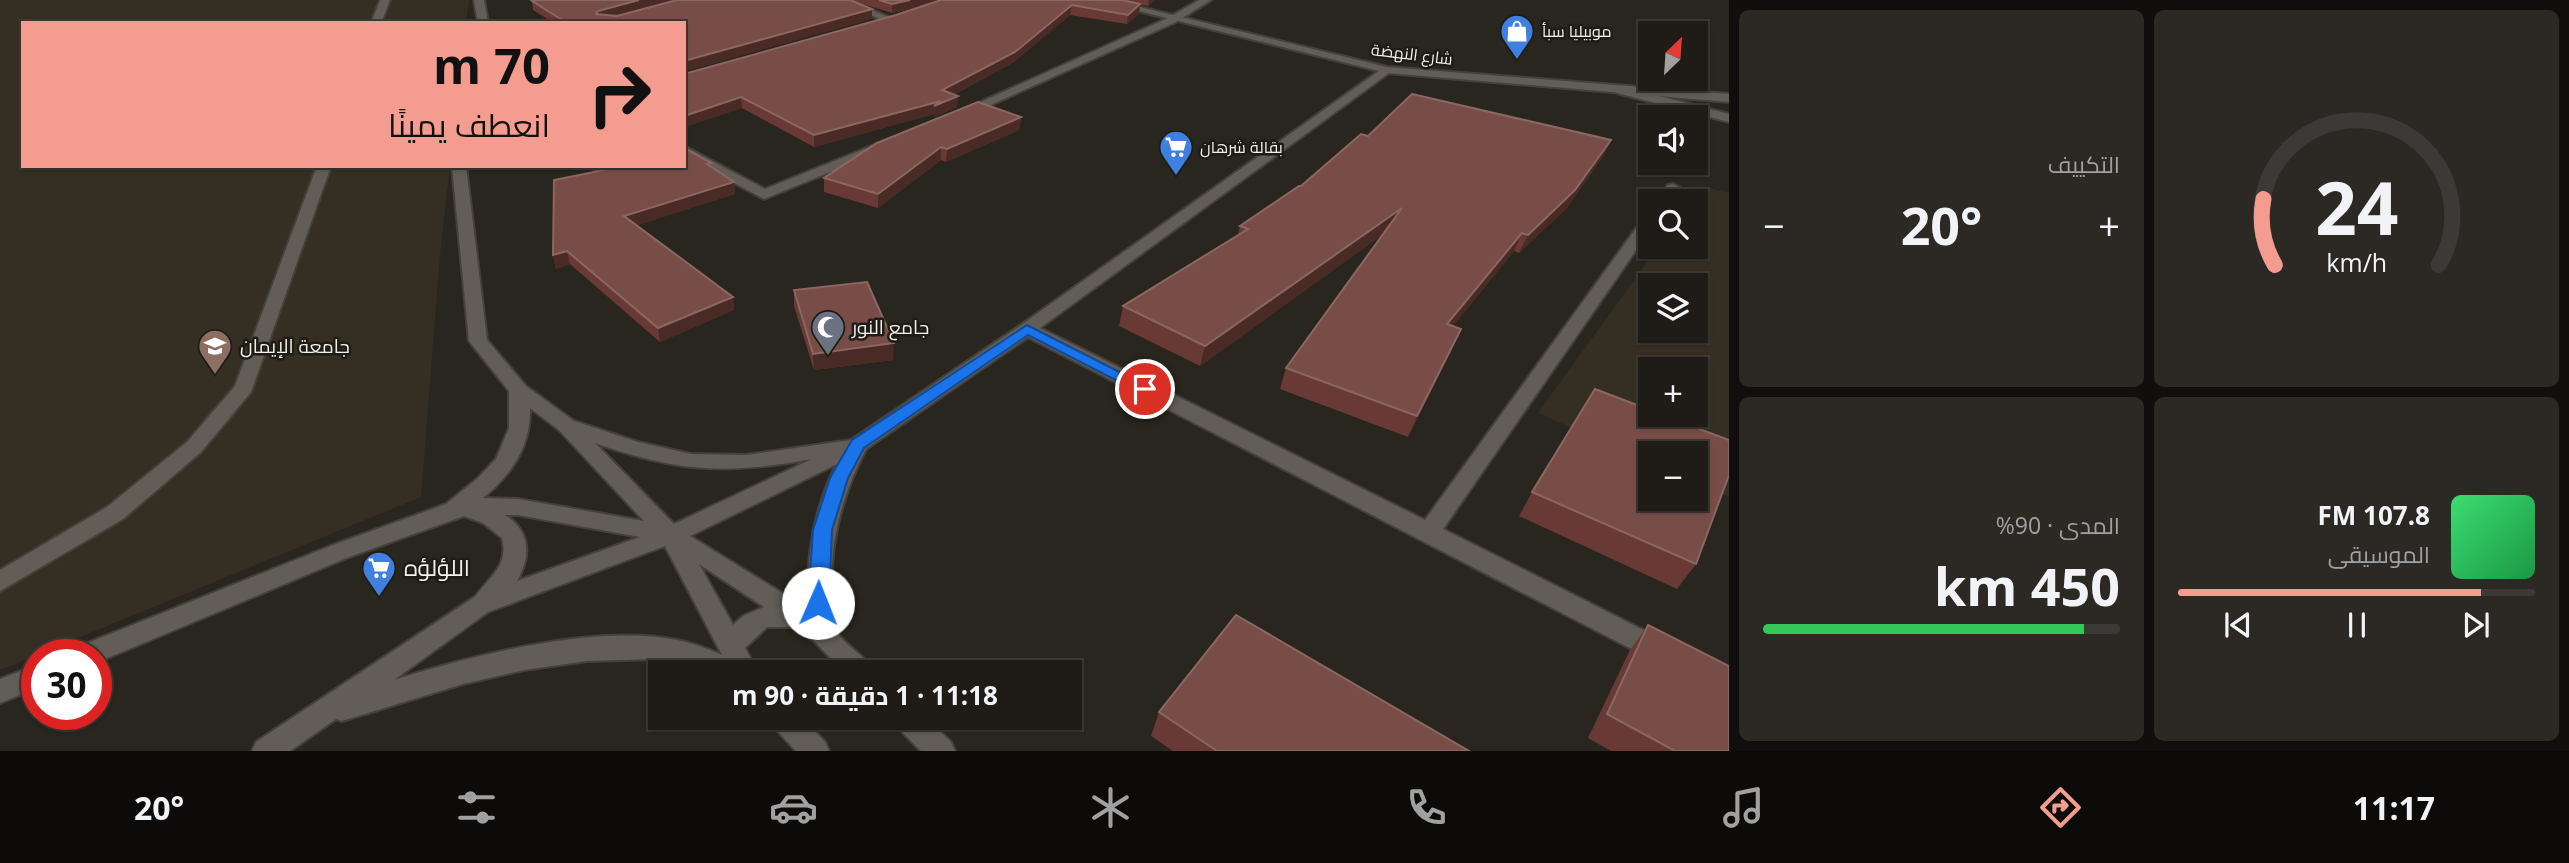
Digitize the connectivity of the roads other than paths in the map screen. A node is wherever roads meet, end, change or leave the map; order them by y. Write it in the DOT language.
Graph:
graph roads {
  1 [pos="385,0"];
  2 [pos="480,0"];
  3 [pos="839,0"];
  4 [pos="1099,0"];
  5 [pos="1206,0"];
  6 [pos="904,16"];
  7 [pos="891,20"];
  8 [pos="1172,20"];
  9 [pos="377,21"];
  10 [pos="482,21"];
  11 [pos="865,27"];
  12 [pos="1387,70"];
  13 [pos="1621,90"];
  14 [pos="1729,97"];
  15 [pos="1729,118"];
  16 [pos="944,121"];
  17 [pos="892,142"];
  18 [pos="686,151"];
  19 [pos="323,168"];
  20 [pos="459,168"];
  21 [pos="1638,236"];
  22 [pos="1027,329"];
  23 [pos="519,390"];
  24 [pos="566,425"];
  25 [pos="858,444"];
  26 [pos="448,511"];
  27 [pos="1429,532"];
  28 [pos="671,535"];
  29 [pos="0,582"];
  30 [pos="479,606"];
  31 [pos="801,618"];
  32 [pos="823,634"];
  33 [pos="112,645"];
  34 [pos="732,659"];
  35 [pos="849,660"];
  36 [pos="1681,662"];
  37 [pos="21,682"];
  38 [pos="0,691"];
  39 [pos="311,720"];
  40 [pos="795,730"];
  41 [pos="920,730"];
  42 [pos="266,751"];
  43 [pos="815,751"];
  44 [pos="942,751"];
  1 -- 9 [label="street"];
  2 -- 10 [label="street"];
  3 -- 7 [label="street"];
  4 -- 8 [label="street, شارع النهضة"];
  5 -- 8 [label="street"];
  6 -- 7 [label="street"];
  7 -- 11 [label="street"];
  8 -- 12 [label="street, شارع النهضة"];
  8 -- 16 [label="street"];
  12 -- 13 [label="street, شارع النهضة"];
  12 -- 22 [label="street"];
  13 -- 14 [label="street, شارع النهضة"];
  13 -- 15 [label="street"];
  17 -- 18 [label="street"];
  19 -- 29 [label="street"];
  20 -- 23 [label="street"];
  21 -- 27 [label="street"];
  22 -- 25 [label="street"];
  22 -- 27 [label="street"];
  23 -- 24 [label="street"];
  23 -- 26 [label="street"];
  24 -- 25 [label="street"];
  24 -- 28 [label="street"];
  25 -- 28 [label="street"];
  25 -- 32 [label="street"];
  26 -- 28 [label="street"];
  26 -- 30 [label="street"];
  26 -- 33 [label="street"];
  27 -- 36 [label="street"];
  28 -- 30 [label="street"];
  28 -- 31 [label="street"];
  28 -- 34 [label="street"];
  30 -- 39 [label="street"];
  31 -- 32 [label="street"];
  31 -- 34 [label="street"];
  32 -- 35 [label="street"];
  34 -- 39 [label="street"];
  37 -- 38 [label="street"];
  39 -- 42 [label="street"];
  40 -- 43 [label="street"];
  41 -- 44 [label="street"];
}
